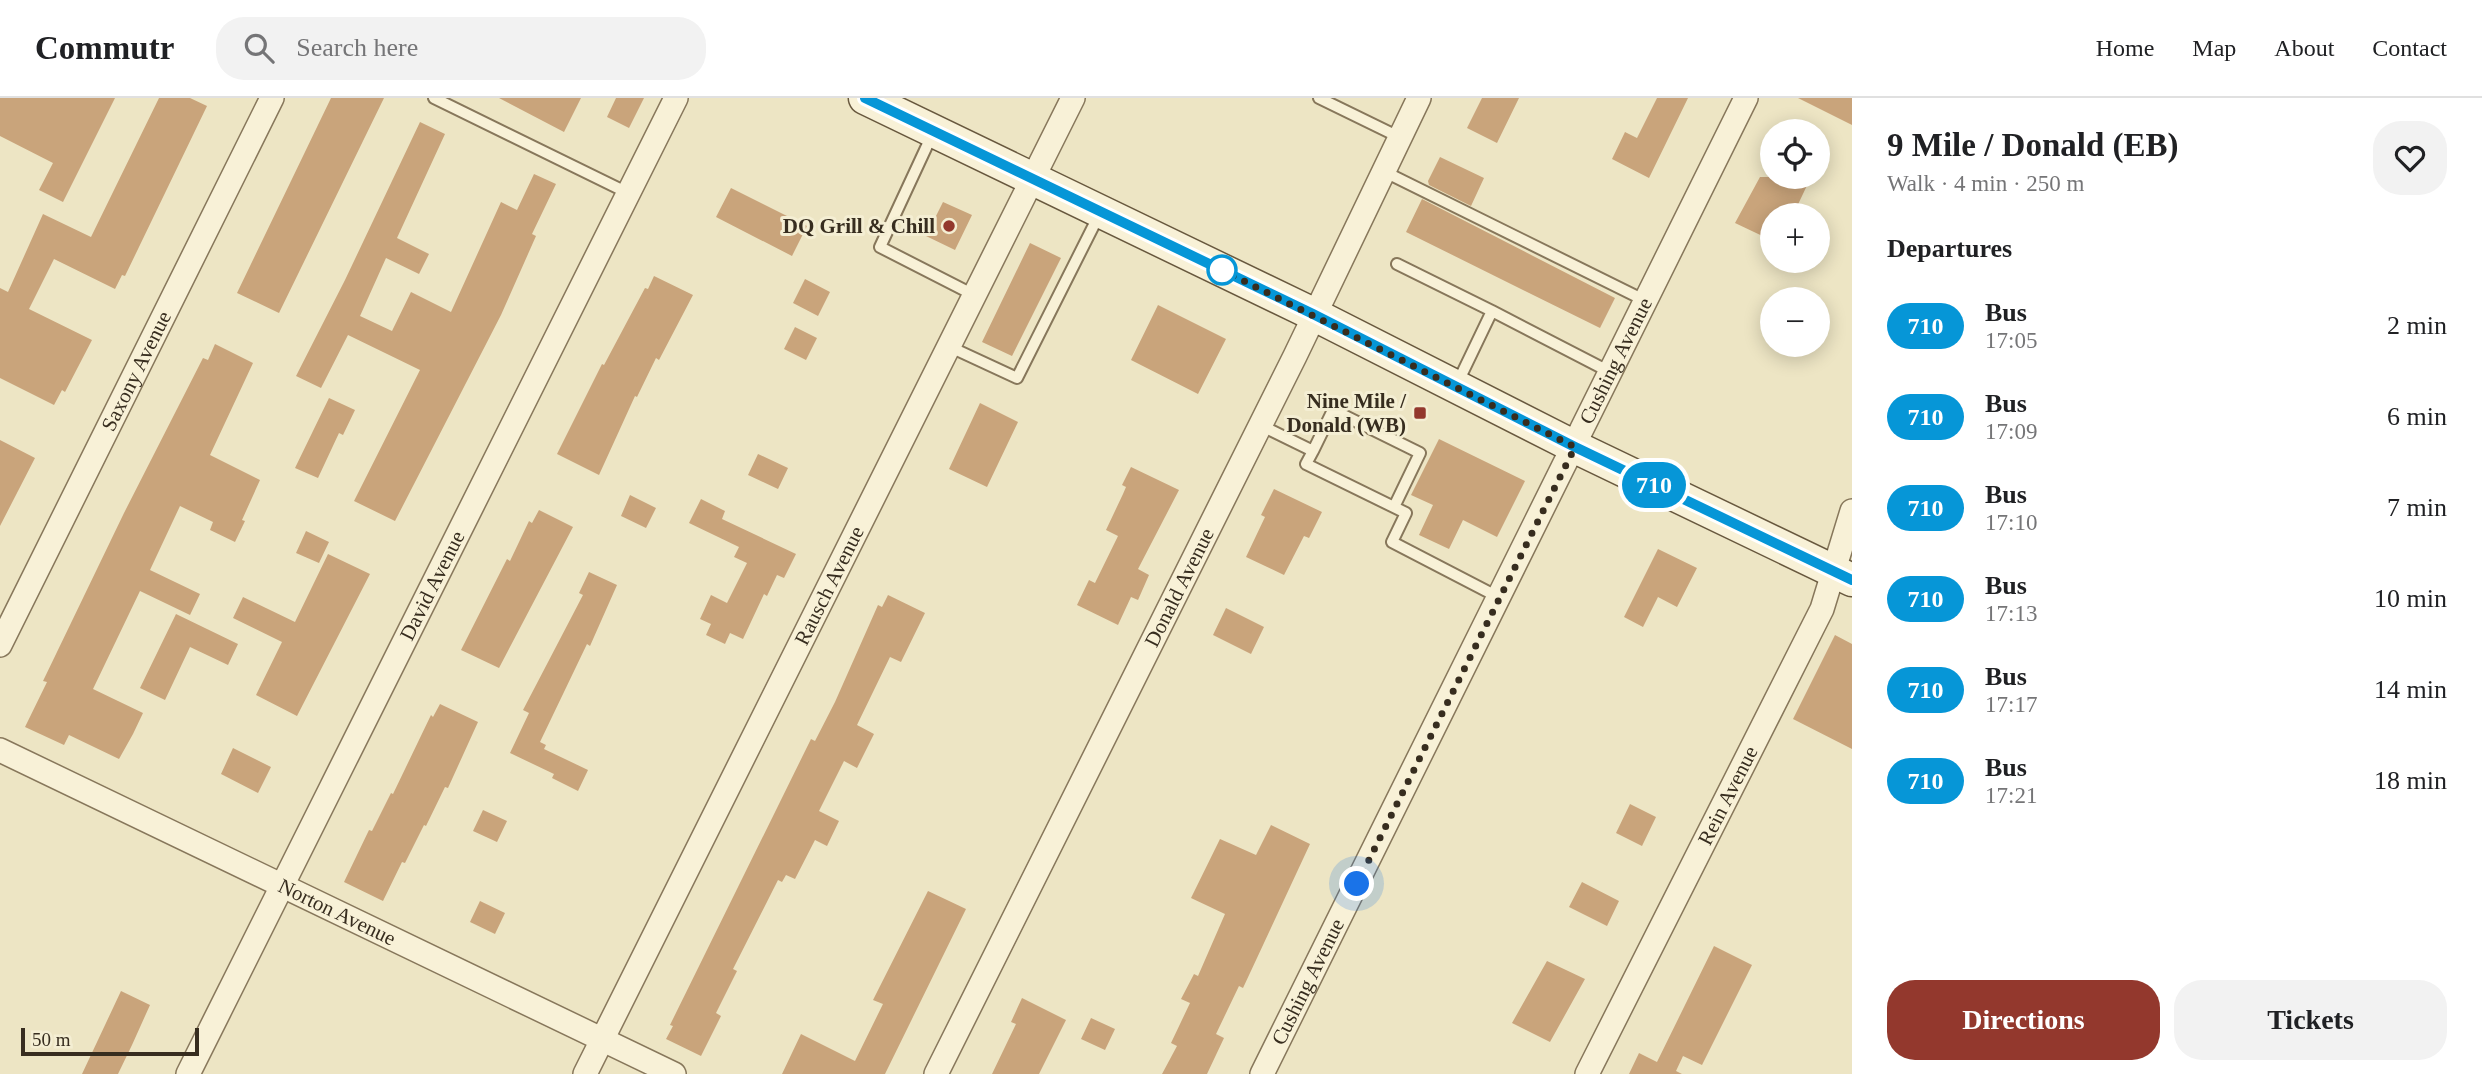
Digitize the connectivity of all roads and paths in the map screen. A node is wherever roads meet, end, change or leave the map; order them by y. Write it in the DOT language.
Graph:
graph roads {
  1 [pos="272,98"];
  2 [pos="434,98"];
  3 [pos="676,98"];
  4 [pos="1073,98"];
  5 [pos="1319,98"];
  6 [pos="1419,98"];
  7 [pos="1746,98"];
  8 [pos="880,101"];
  9 [pos="934,131"];
  10 [pos="1399,137"];
  11 [pos="1382,171"];
  12 [pos="1032,177"];
  13 [pos="628,193"];
  14 [pos="1101,211"];
  15 [pos="1397,264"];
  16 [pos="974,295"];
  17 [pos="1646,301"];
  18 [pos="1492,311"];
  19 [pos="1313,314"];
  20 [pos="948,346"];
  21 [pos="1610,372"];
  22 [pos="1455,388"];
  23 [pos="1260,425"];
  24 [pos="1575,447"];
  25 [pos="1313,451"];
  26 [pos="1394,507"];
  27 [pos="1852,511"];
  28 [pos="1843,575"];
  29 [pos="1500,598"];
  30 [pos="0,645"];
  31 [pos="0,750"];
  32 [pos="282,887"];
  33 [pos="603,1039"];
  34 [pos="188,1074"];
  35 [pos="585,1074"];
  36 [pos="674,1074"];
  37 [pos="936,1074"];
  38 [pos="1262,1074"];
  39 [pos="1587,1074"];
  1 -- 30 [label="street, Saxony Avenue"];
  2 -- 13 [label="lane"];
  3 -- 13 [label="street, David Avenue"];
  4 -- 12 [label="street, Rausch Avenue"];
  5 -- 10 [label="lane"];
  6 -- 10 [label="street, Donald Avenue"];
  7 -- 17 [label="street, Cushing Avenue"];
  8 -- 9 [label="main road"];
  9 -- 12 [label="main road"];
  9 -- 16 [label="lane"];
  10 -- 11 [label="street, Donald Avenue"];
  11 -- 17 [label="lane"];
  11 -- 19 [label="street, Donald Avenue"];
  12 -- 14 [label="main road"];
  12 -- 16 [label="street, Rausch Avenue"];
  13 -- 32 [label="street, David Avenue"];
  14 -- 19 [label="main road"];
  14 -- 20 [label="lane"];
  15 -- 18 [label="lane"];
  16 -- 20 [label="street, Rausch Avenue"];
  17 -- 21 [label="street, Cushing Avenue"];
  18 -- 21 [label="lane"];
  18 -- 22 [label="lane"];
  19 -- 22 [label="main road"];
  19 -- 23 [label="street, Donald Avenue"];
  20 -- 33 [label="street, Rausch Avenue"];
  21 -- 24 [label="street, Cushing Avenue"];
  22 -- 24 [label="main road"];
  23 -- 25 [label="lane"];
  23 -- 37 [label="street, Donald Avenue"];
  24 -- 28 [label="main road"];
  24 -- 29 [label="street, Cushing Avenue"];
  25 -- 26 [label="lane"];
  25 -- 26 [label="lane"];
  26 -- 29 [label="lane"];
  27 -- 28 [label="street, Rein Avenue"];
  28 -- 39 [label="street, Rein Avenue"];
  29 -- 38 [label="street, Cushing Avenue"];
  31 -- 32 [label="street, Norton Avenue"];
  32 -- 33 [label="street, Norton Avenue"];
  32 -- 34 [label="street, David Avenue"];
  33 -- 35 [label="street, Rausch Avenue"];
  33 -- 36 [label="street, Norton Avenue"];
}
